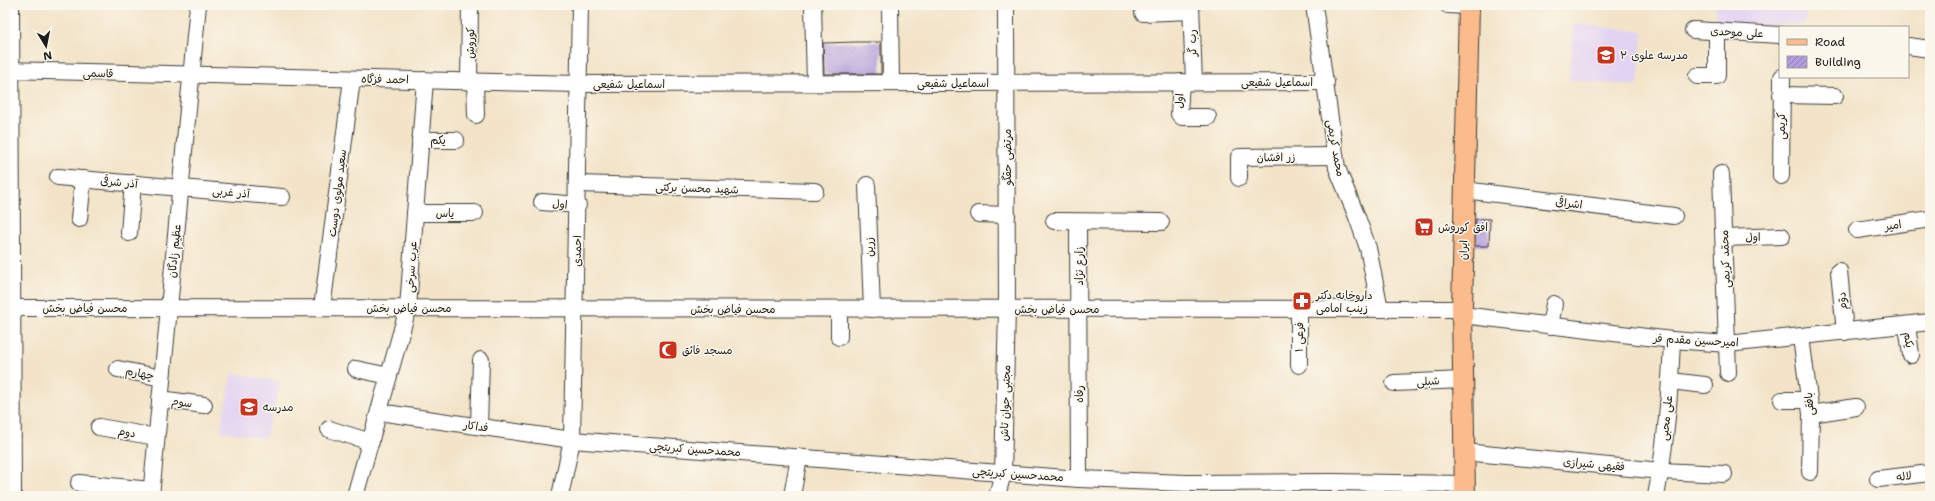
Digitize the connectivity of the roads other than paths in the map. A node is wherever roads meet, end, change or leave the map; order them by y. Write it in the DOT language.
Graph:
graph roads {
  1 [pos="11,5"];
  2 [pos="198,5"];
  3 [pos="470,5"];
  4 [pos="580,5"];
  5 [pos="813,5"];
  6 [pos="890,5"];
  7 [pos="1006,5"];
  8 [pos="1314,5"];
  9 [pos="1448,5"];
  10 [pos="1469,5"];
  11 [pos="1191,8"];
  12 [pos="1143,13"];
  13 [pos="1693,30"];
  14 [pos="1717,31"];
  15 [pos="1779,35"];
  16 [pos="1909,46"];
  17 [pos="1930,49"];
  18 [pos="8,70"];
  19 [pos="191,75"];
  20 [pos="1697,76"];
  21 [pos="1782,78"];
  22 [pos="352,79"];
  23 [pos="424,80"];
  24 [pos="472,81"];
  25 [pos="1006,82"];
  26 [pos="1187,82"];
  27 [pos="1326,82"];
  28 [pos="815,83"];
  29 [pos="891,83"];
  30 [pos="579,84"];
  31 [pos="1782,95"];
  32 [pos="1835,96"];
  33 [pos="476,115"];
  34 [pos="1208,117"];
  35 [pos="420,140"];
  36 [pos="456,140"];
  37 [pos="1335,156"];
  38 [pos="1721,174"];
  39 [pos="1781,176"];
  40 [pos="58,177"];
  41 [pos="1239,178"];
  42 [pos="83,179"];
  43 [pos="133,183"];
  44 [pos="578,184"];
  45 [pos="867,185"];
  46 [pos="180,187"];
  47 [pos="1464,190"];
  48 [pos="815,192"];
  49 [pos="282,197"];
  50 [pos="542,202"];
  51 [pos="578,205"];
  52 [pos="415,213"];
  53 [pos="475,213"];
  54 [pos="978,214"];
  55 [pos="1007,215"];
  56 [pos="1674,216"];
  57 [pos="79,219"];
  58 [pos="1930,219"];
  59 [pos="1054,222"];
  60 [pos="1078,222"];
  61 [pos="1161,222"];
  62 [pos="1857,230"];
  63 [pos="129,233"];
  64 [pos="1782,236"];
  65 [pos="1724,238"];
  66 [pos="1839,271"];
  67 [pos="1554,304"];
  68 [pos="9,308"];
  69 [pos="169,308"];
  70 [pos="322,308"];
  71 [pos="408,308"];
  72 [pos="839,308"];
  73 [pos="872,308"];
  74 [pos="576,309"];
  75 [pos="1008,309"];
  76 [pos="1079,309"];
  77 [pos="1299,309"];
  78 [pos="1380,309"];
  79 [pos="1462,312"];
  80 [pos="1930,322"];
  81 [pos="1907,325"];
  82 [pos="1550,326"];
  83 [pos="1844,332"];
  84 [pos="839,337"];
  85 [pos="1801,337"];
  86 [pos="1672,340"];
  87 [pos="1728,344"];
  88 [pos="1911,355"];
  89 [pos="482,360"];
  90 [pos="1299,365"];
  91 [pos="118,369"];
  92 [pos="356,369"];
  93 [pos="1728,373"];
  94 [pos="389,376"];
  95 [pos="162,378"];
  96 [pos="1463,380"];
  97 [pos="1670,381"];
  98 [pos="1394,383"];
  99 [pos="1705,385"];
  100 [pos="160,399"];
  101 [pos="1782,400"];
  102 [pos="204,405"];
  103 [pos="1810,407"];
  104 [pos="1856,408"];
  105 [pos="379,412"];
  106 [pos="479,426"];
  107 [pos="99,427"];
  108 [pos="329,429"];
  109 [pos="156,437"];
  110 [pos="572,440"];
  111 [pos="371,442"];
  112 [pos="1464,452"];
  113 [pos="799,457"];
  114 [pos="1661,471"];
  115 [pos="1810,472"];
  116 [pos="1003,473"];
  117 [pos="1930,473"];
  118 [pos="1724,474"];
  119 [pos="1079,479"];
  120 [pos="1878,479"];
  121 [pos="79,483"];
  122 [pos="1333,489"];
  123 [pos="1184,490"];
  124 [pos="1465,490"];
  125 [pos="151,493"];
  126 [pos="12,496"];
  127 [pos="355,496"];
  128 [pos="560,496"];
  129 [pos="792,496"];
  130 [pos="997,496"];
  131 [pos="1656,496"];
  1 -- 18 [label="street"];
  2 -- 19 [label="street, عظیم زادگان"];
  3 -- 24 [label="street, کوروش"];
  4 -- 30 [label="street, احمدی"];
  5 -- 28 [label="street"];
  6 -- 29 [label="street"];
  7 -- 25 [label="street, مرتضی حقگو"];
  8 -- 27 [label="street, محمد کریمی"];
  9 -- 10 [label="street"];
  10 -- 47 [label="main road, ایران"];
  11 -- 12 [label="street"];
  11 -- 26 [label="street, رب گر"];
  13 -- 14 [label="street, علی موحدی"];
  14 -- 15 [label="street, علی موحدی"];
  14 -- 20 [label="street"];
  16 -- 17 [label="street"];
  18 -- 19 [label="street, قاسمی"];
  18 -- 68 [label="street"];
  19 -- 22 [label="street, احمد فزگاه"];
  19 -- 46 [label="street, عظیم زادگان"];
  21 -- 31 [label="street, کریمی"];
  22 -- 23 [label="street, احمد فزگاه"];
  22 -- 70 [label="street, سعید مولوی دوست"];
  23 -- 24 [label="street, احمد فزگاه"];
  23 -- 35 [label="street, عرب سرخی"];
  24 -- 30 [label="street, احمد فزگاه"];
  24 -- 33 [label="street"];
  25 -- 26 [label="street, اسماعیل شفیعی"];
  25 -- 29 [label="street, اسماعیل شفیعی"];
  25 -- 55 [label="street, مرتضی حقگو"];
  26 -- 27 [label="street, اسماعیل شفیعی"];
  26 -- 34 [label="street, اول"];
  27 -- 37 [label="street, محمد کریمی"];
  28 -- 29 [label="street, اسماعیل شفیعی"];
  28 -- 30 [label="street, اسماعیل شفیعی"];
  30 -- 44 [label="street, احمدی"];
  31 -- 32 [label="street"];
  31 -- 39 [label="street, کریمی"];
  35 -- 36 [label="street, یکم"];
  35 -- 52 [label="street, عرب سرخی"];
  37 -- 41 [label="street, زر افشان"];
  37 -- 78 [label="street, محمد کریمی"];
  38 -- 65 [label="street, محمّد کریمی"];
  40 -- 42 [label="street, آذر شرقی"];
  42 -- 43 [label="street, آذر شرقی"];
  42 -- 57 [label="street"];
  43 -- 46 [label="street, آذر شرقی"];
  43 -- 63 [label="street"];
  44 -- 48 [label="street, شهید محسن برکتی"];
  44 -- 51 [label="street, احمدی"];
  45 -- 73 [label="street, زرین"];
  46 -- 49 [label="street, آذر غربی"];
  46 -- 69 [label="street, عظیم زادگان"];
  47 -- 56 [label="street, اشراقی"];
  47 -- 79 [label="main road, ایران"];
  50 -- 51 [label="street, اول"];
  51 -- 74 [label="street, احمدی"];
  52 -- 53 [label="street, یاس"];
  52 -- 71 [label="street, عرب سرخی"];
  54 -- 55 [label="street"];
  55 -- 75 [label="street, مرتضی حقگو"];
  58 -- 62 [label="street, امیر"];
  59 -- 60 [label="street"];
  60 -- 61 [label="street"];
  60 -- 76 [label="street, زارع نژاد"];
  64 -- 65 [label="street, اول"];
  65 -- 87 [label="street, محمّد کریمی"];
  66 -- 83 [label="street, دوّم"];
  67 -- 82 [label="street"];
  68 -- 69 [label="street, محسن فیاض بخش"];
  68 -- 126 [label="street"];
  69 -- 70 [label="street, محسن فیاض بخش"];
  69 -- 95 [label="street, عظیم زادگان"];
  70 -- 71 [label="street, محسن فیاض بخش"];
  71 -- 74 [label="street, محسن فیاض بخش"];
  71 -- 94 [label="street, عرب سرخی"];
  72 -- 73 [label="street, محسن فیاض بخش"];
  72 -- 74 [label="street, محسن فیاض بخش"];
  72 -- 84 [label="street"];
  73 -- 75 [label="street, محسن فیاض بخش"];
  74 -- 110 [label="street, احمدی"];
  75 -- 76 [label="street, محسن فیاض بخش"];
  75 -- 116 [label="street, مجتبی جوان تاش"];
  76 -- 77 [label="street, محسن فیاض بخش"];
  76 -- 119 [label="street, رفاه"];
  77 -- 78 [label="street, محسن فیاض بخش"];
  77 -- 90 [label="street, فرعی ۱"];
  78 -- 79 [label="street, محسن فیاض بخش"];
  79 -- 82 [label="street, امیرحسین مقدم فر"];
  79 -- 96 [label="main road, ایران"];
  80 -- 81 [label="street, امیرحسین مقدم فر"];
  81 -- 83 [label="street, امیرحسین مقدم فر"];
  81 -- 88 [label="street, یکم"];
  82 -- 86 [label="street, امیرحسین مقدم فر"];
  83 -- 85 [label="street, امیرحسین مقدم فر"];
  85 -- 87 [label="street, امیرحسین مقدم فر"];
  85 -- 103 [label="street, بافقی"];
  86 -- 87 [label="street, امیرحسین مقدم فر"];
  86 -- 97 [label="street, علی محبی"];
  87 -- 93 [label="street, محمّد کریمی"];
  89 -- 106 [label="street"];
  91 -- 95 [label="street, چهارم"];
  92 -- 94 [label="street"];
  94 -- 105 [label="street, عرب سرخی"];
  95 -- 100 [label="street, عظیم زادگان"];
  96 -- 98 [label="street, شبلی"];
  96 -- 112 [label="main road, ایران"];
  97 -- 99 [label="street"];
  97 -- 114 [label="street, علی محبی"];
  100 -- 102 [label="street, سوم"];
  100 -- 109 [label="street, عظیم زادگان"];
  101 -- 103 [label="street"];
  103 -- 104 [label="street"];
  103 -- 115 [label="street, بافقی"];
  105 -- 106 [label="street, فداکار"];
  105 -- 111 [label="street, عرب سرخی"];
  106 -- 110 [label="street, فداکار"];
  107 -- 109 [label="street, دوم"];
  108 -- 111 [label="street"];
  109 -- 125 [label="street, عظیم زادگان"];
  110 -- 113 [label="street, محمدحسین کبریتچی"];
  110 -- 128 [label="street, احمدی"];
  111 -- 127 [label="street, عرب سرخی"];
  112 -- 114 [label="street, فقیهی شیرازی"];
  112 -- 124 [label="main road, ایران"];
  113 -- 116 [label="street, محمدحسین کبریتچی"];
  113 -- 129 [label="street"];
  114 -- 118 [label="street, فقیهی شیرازی"];
  114 -- 131 [label="street, علی محبی"];
  116 -- 119 [label="street, محمدحسین کبریتچی"];
  116 -- 130 [label="street, مجتبی جوان تاش"];
  117 -- 120 [label="street, لاله"];
  119 -- 123 [label="street, محمدحسین کبریتچی"];
  121 -- 125 [label="street"];
  122 -- 123 [label="street, محمدحسین کبریتچی"];
  122 -- 124 [label="street, محمدحسین کبریتچی"];
}
